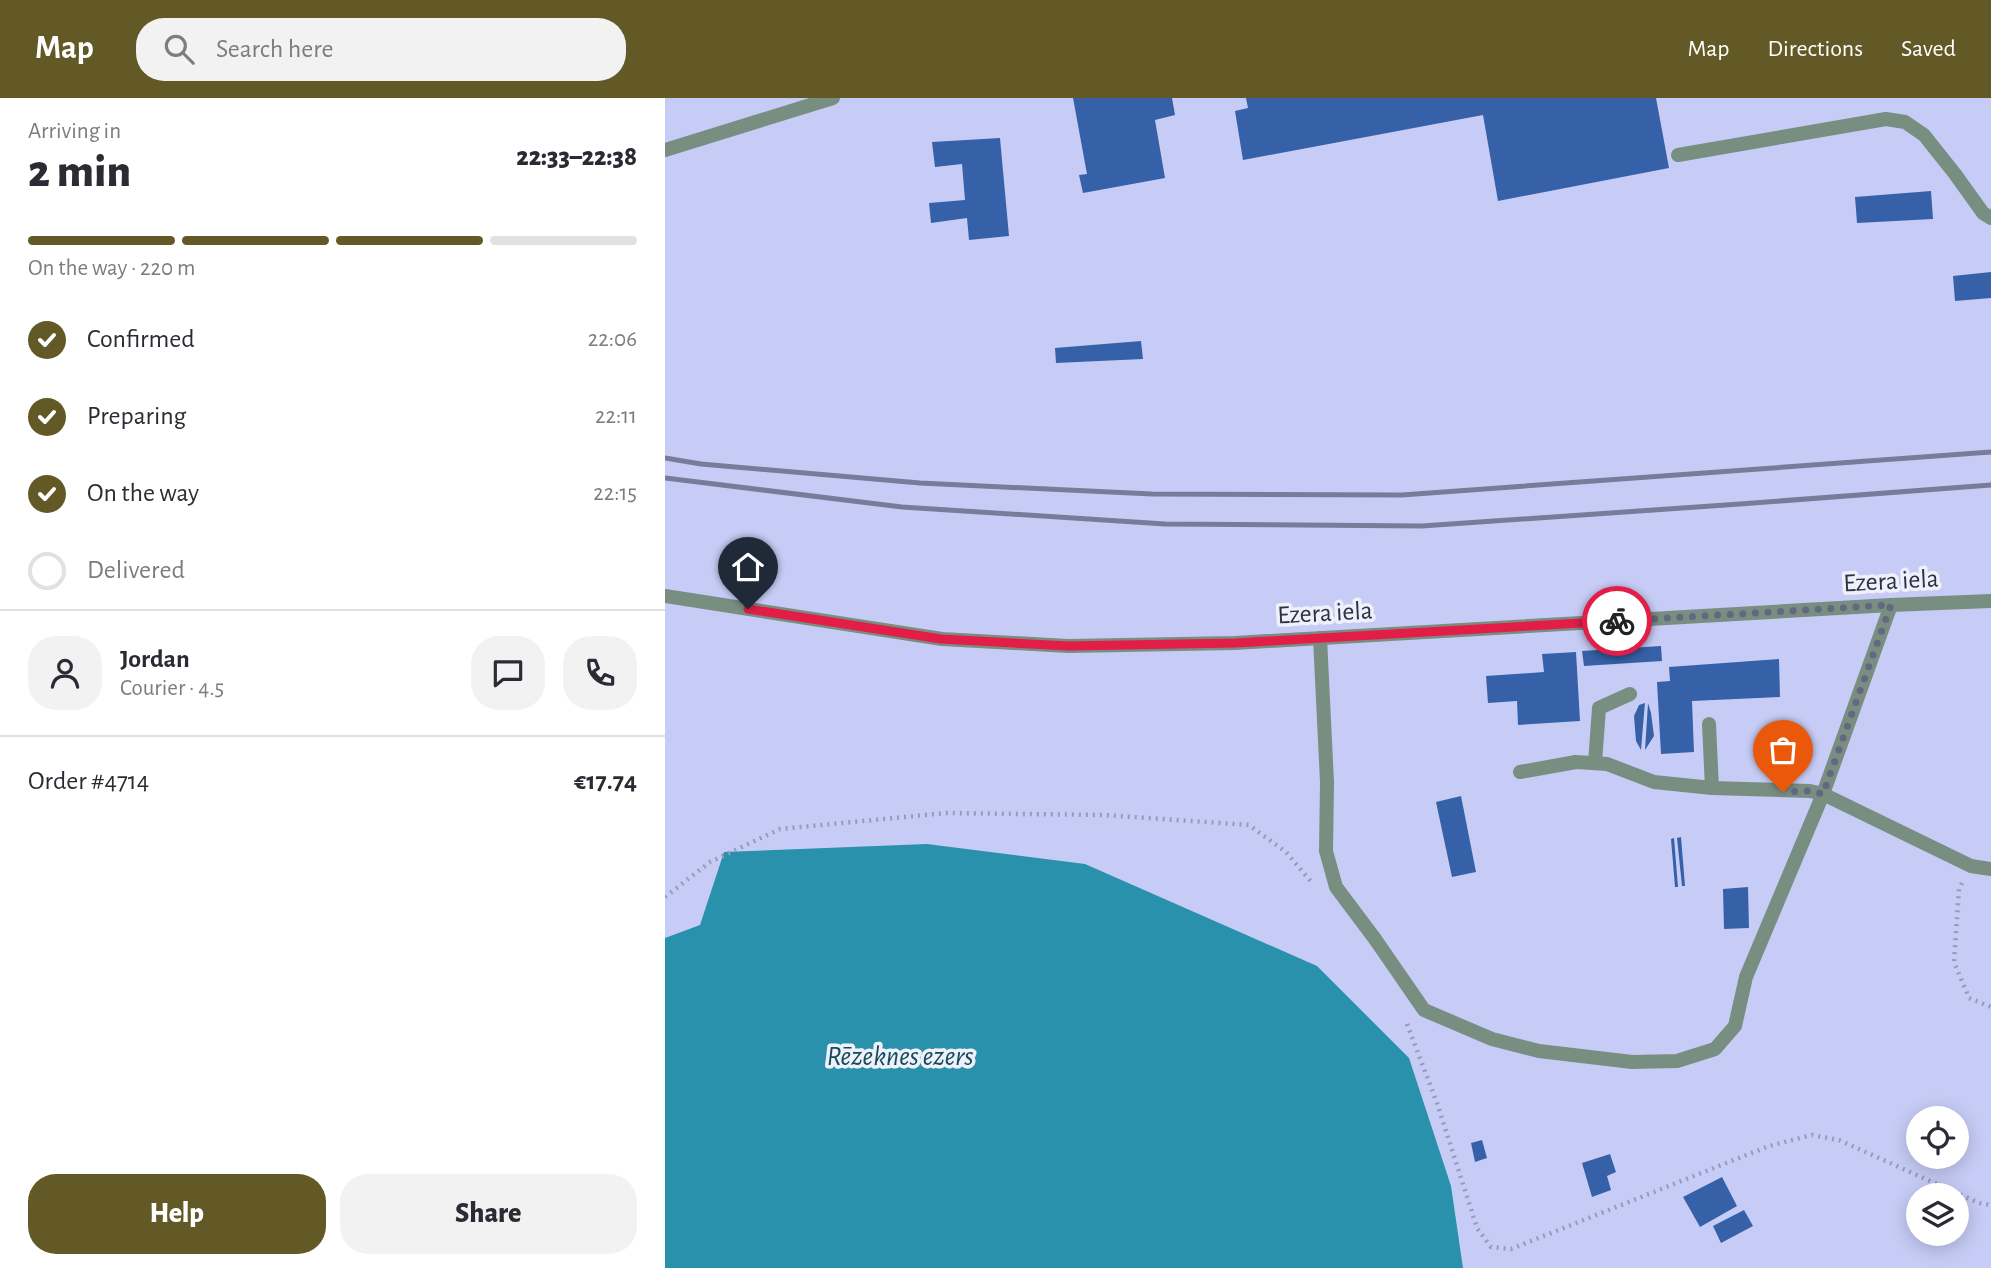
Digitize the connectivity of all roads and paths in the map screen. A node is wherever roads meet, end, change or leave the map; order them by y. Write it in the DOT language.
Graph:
graph roads {
  1 [pos="833,98"];
  2 [pos="665,150"];
  3 [pos="1678,155"];
  4 [pos="1991,218"];
  5 [pos="665,596"];
  6 [pos="1991,601"];
  7 [pos="1891,605"];
  8 [pos="1320,638"];
  9 [pos="1630,694"];
  10 [pos="1709,724"];
  11 [pos="1595,763"];
  12 [pos="1520,772"];
  13 [pos="1712,789"];
  14 [pos="1823,794"];
  15 [pos="1971,866"];
  16 [pos="1991,869"];
  17 [pos="1320,893"];
  18 [pos="665,897"];
  19 [pos="1991,1007"];
  20 [pos="1403,1016"];
  21 [pos="1991,1205"];
  1 -- 2 [label="street"];
  3 -- 4 [label="street"];
  5 -- 8 [label="street, Ezera iela"];
  6 -- 7 [label="street, Ezera iela"];
  7 -- 8 [label="street, Ezera iela"];
  7 -- 14 [label="street"];
  8 -- 14 [label="street"];
  9 -- 11 [label="street"];
  10 -- 13 [label="street"];
  11 -- 12 [label="street"];
  11 -- 13 [label="street"];
  13 -- 14 [label="street"];
  14 -- 15 [label="street"];
  15 -- 16 [label="street"];
  15 -- 19 [label="path"];
  17 -- 18 [label="path"];
  20 -- 21 [label="path"];
}
